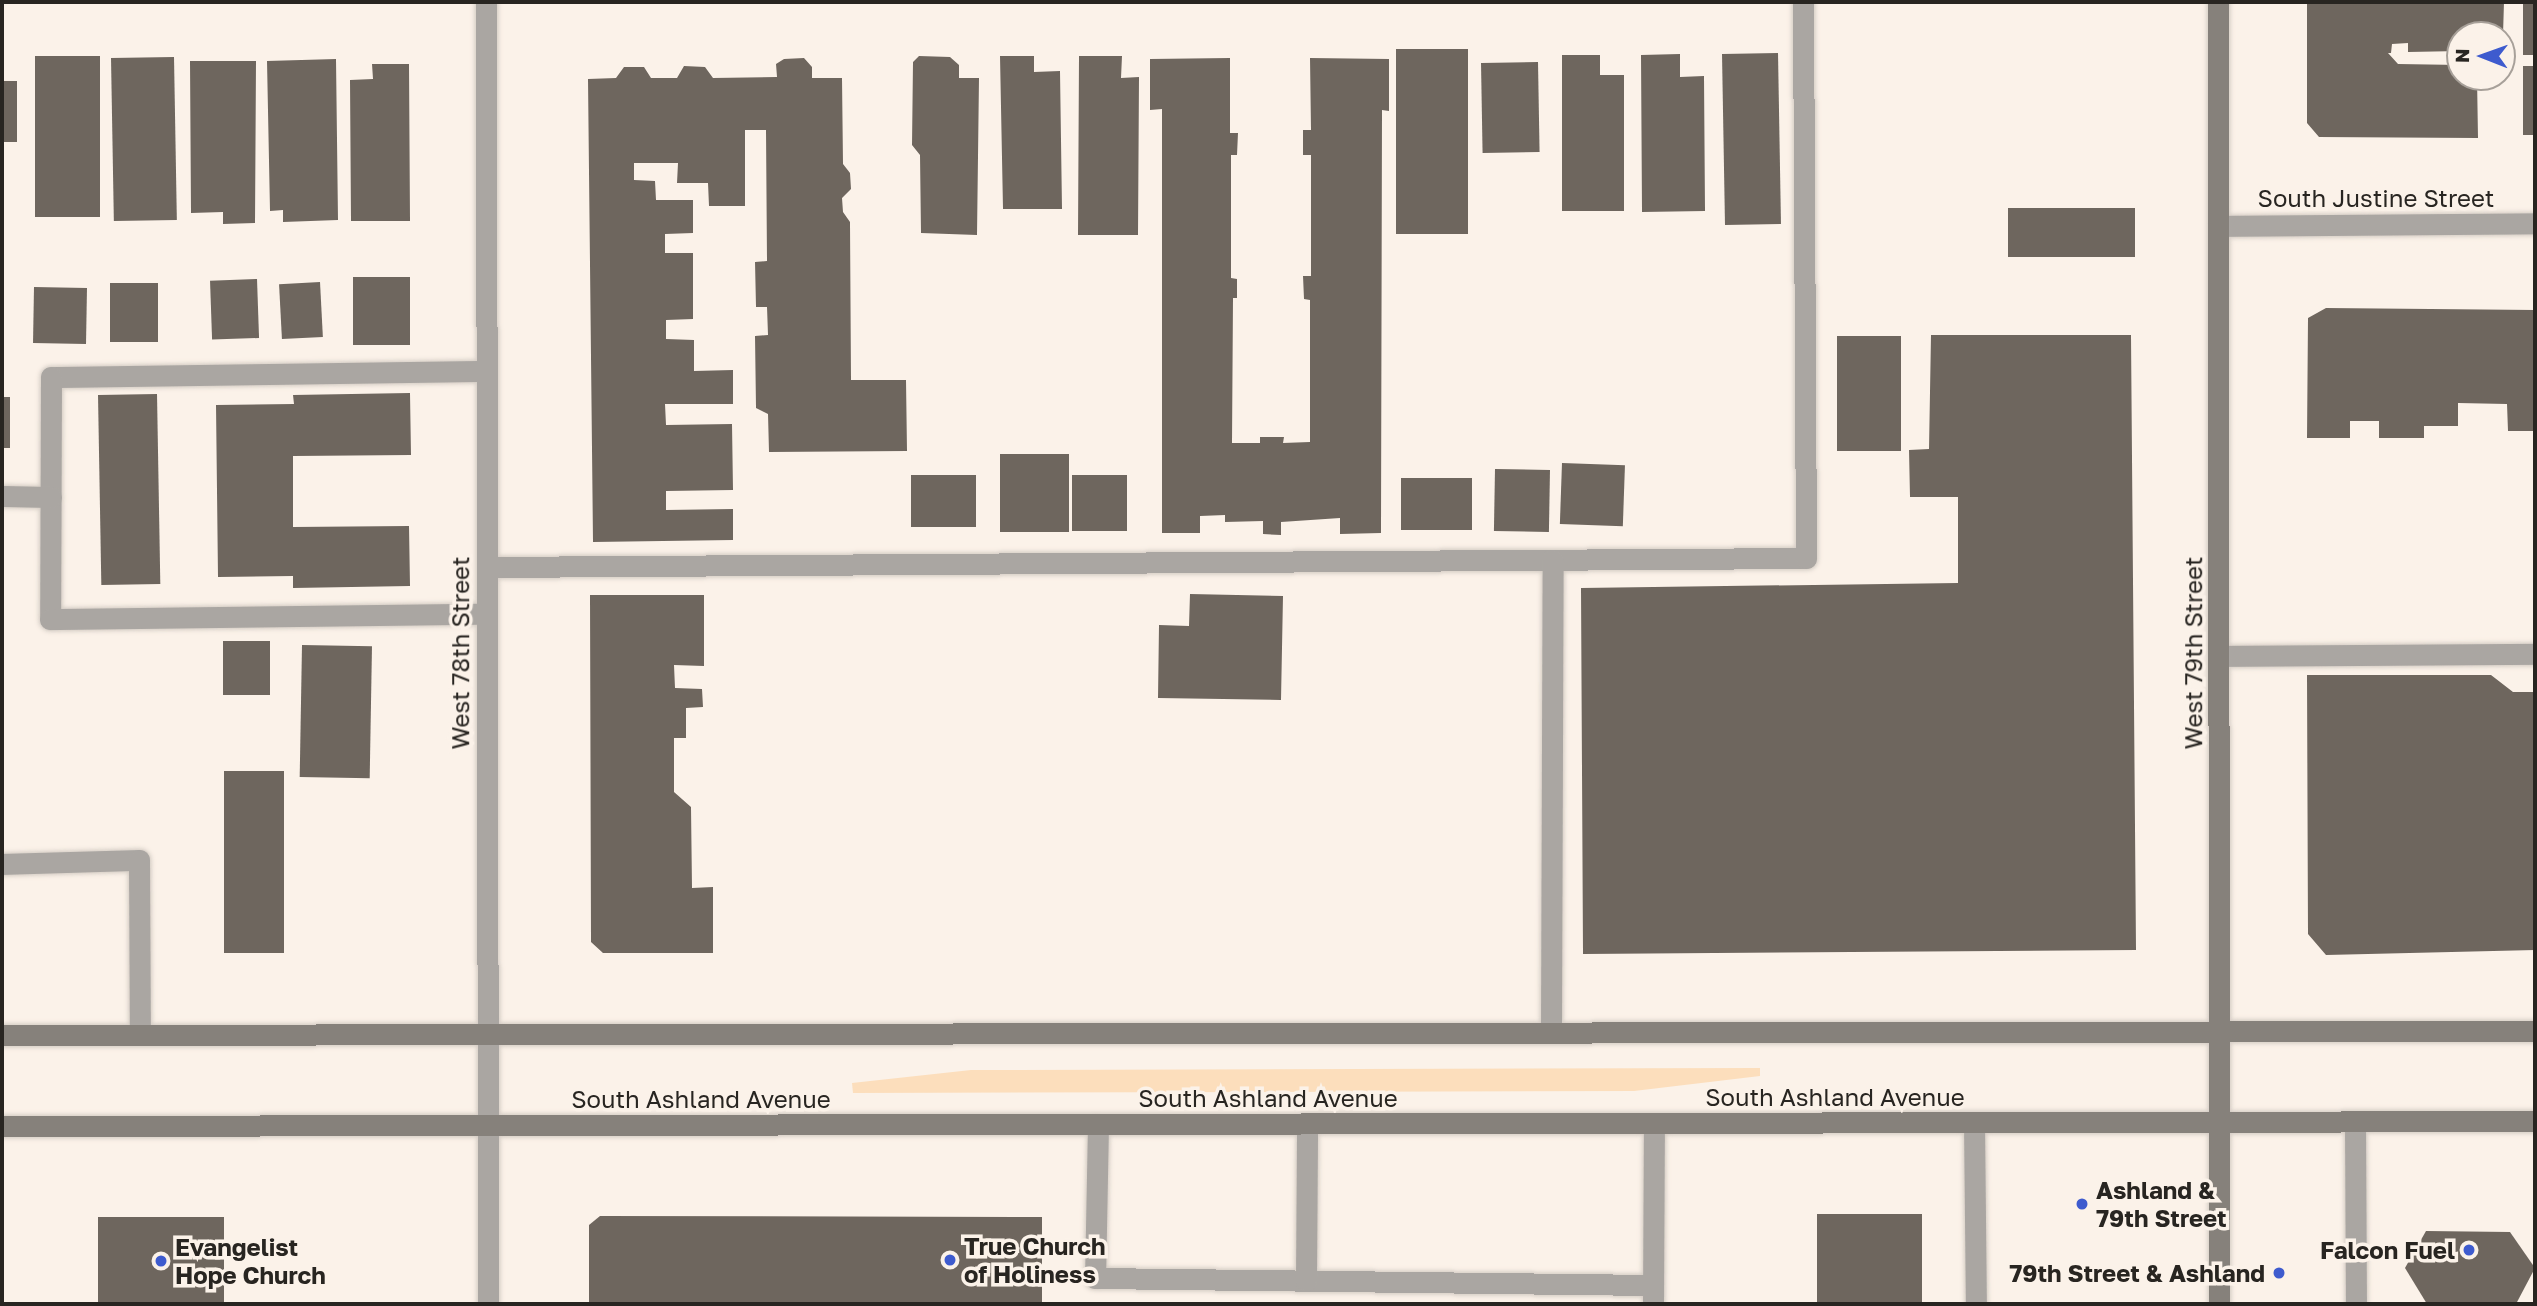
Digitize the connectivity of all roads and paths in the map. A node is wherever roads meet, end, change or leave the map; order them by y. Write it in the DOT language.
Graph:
graph roads {
  1 [pos="486,2"];
  2 [pos="1802,2"];
  3 [pos="2218,2"];
  4 [pos="2535,223"];
  5 [pos="2218,226"];
  6 [pos="486,371"];
  7 [pos="2,496"];
  8 [pos="51,497"];
  9 [pos="1553,560"];
  10 [pos="486,567"];
  11 [pos="487,614"];
  12 [pos="2535,654"];
  13 [pos="2219,656"];
  14 [pos="2,864"];
  15 [pos="2219,1031"];
  16 [pos="2535,1031"];
  17 [pos="1551,1032"];
  18 [pos="487,1034"];
  19 [pos="2,1035"];
  20 [pos="140,1035"];
  21 [pos="2535,1121"];
  22 [pos="2218,1122"];
  23 [pos="2355,1122"];
  24 [pos="1654,1123"];
  25 [pos="1973,1123"];
  26 [pos="1098,1124"];
  27 [pos="1307,1124"];
  28 [pos="487,1125"];
  29 [pos="2,1126"];
  30 [pos="1306,1280"];
  31 [pos="1653,1295"];
  32 [pos="488,1304"];
  33 [pos="1976,1304"];
  34 [pos="2219,1304"];
  35 [pos="2356,1304"];
  1 -- 6 [label="street, West 78th Street"];
  2 -- 9 [label="street"];
  3 -- 5 [label="main road, West 79th Street"];
  4 -- 5 [label="street, South Justine Street"];
  5 -- 13 [label="main road, West 79th Street"];
  6 -- 8 [label="street"];
  6 -- 10 [label="street, West 78th Street"];
  7 -- 8 [label="street"];
  8 -- 11 [label="street"];
  9 -- 10 [label="street"];
  9 -- 17 [label="street"];
  10 -- 11 [label="street, West 78th Street"];
  11 -- 18 [label="street, West 78th Street"];
  12 -- 13 [label="street"];
  13 -- 15 [label="main road, West 79th Street"];
  14 -- 20 [label="street"];
  15 -- 16 [label="main road"];
  15 -- 17 [label="main road"];
  15 -- 22 [label="main road, West 79th Street"];
  17 -- 18 [label="main road"];
  18 -- 20 [label="main road"];
  18 -- 28 [label="street, West 78th Street"];
  19 -- 20 [label="main road"];
  21 -- 23 [label="main road, South Ashland Avenue"];
  22 -- 23 [label="main road, South Ashland Avenue"];
  22 -- 25 [label="main road, South Ashland Avenue"];
  22 -- 34 [label="main road, West 79th Street"];
  23 -- 35 [label="street"];
  24 -- 25 [label="main road, South Ashland Avenue"];
  24 -- 27 [label="main road, South Ashland Avenue"];
  24 -- 31 [label="street"];
  25 -- 33 [label="street"];
  26 -- 27 [label="main road, South Ashland Avenue"];
  26 -- 28 [label="main road, South Ashland Avenue"];
  26 -- 30 [label="street"];
  27 -- 30 [label="street"];
  28 -- 29 [label="main road, South Ashland Avenue"];
  28 -- 32 [label="street, West 78th Street"];
  30 -- 31 [label="street"];
}
